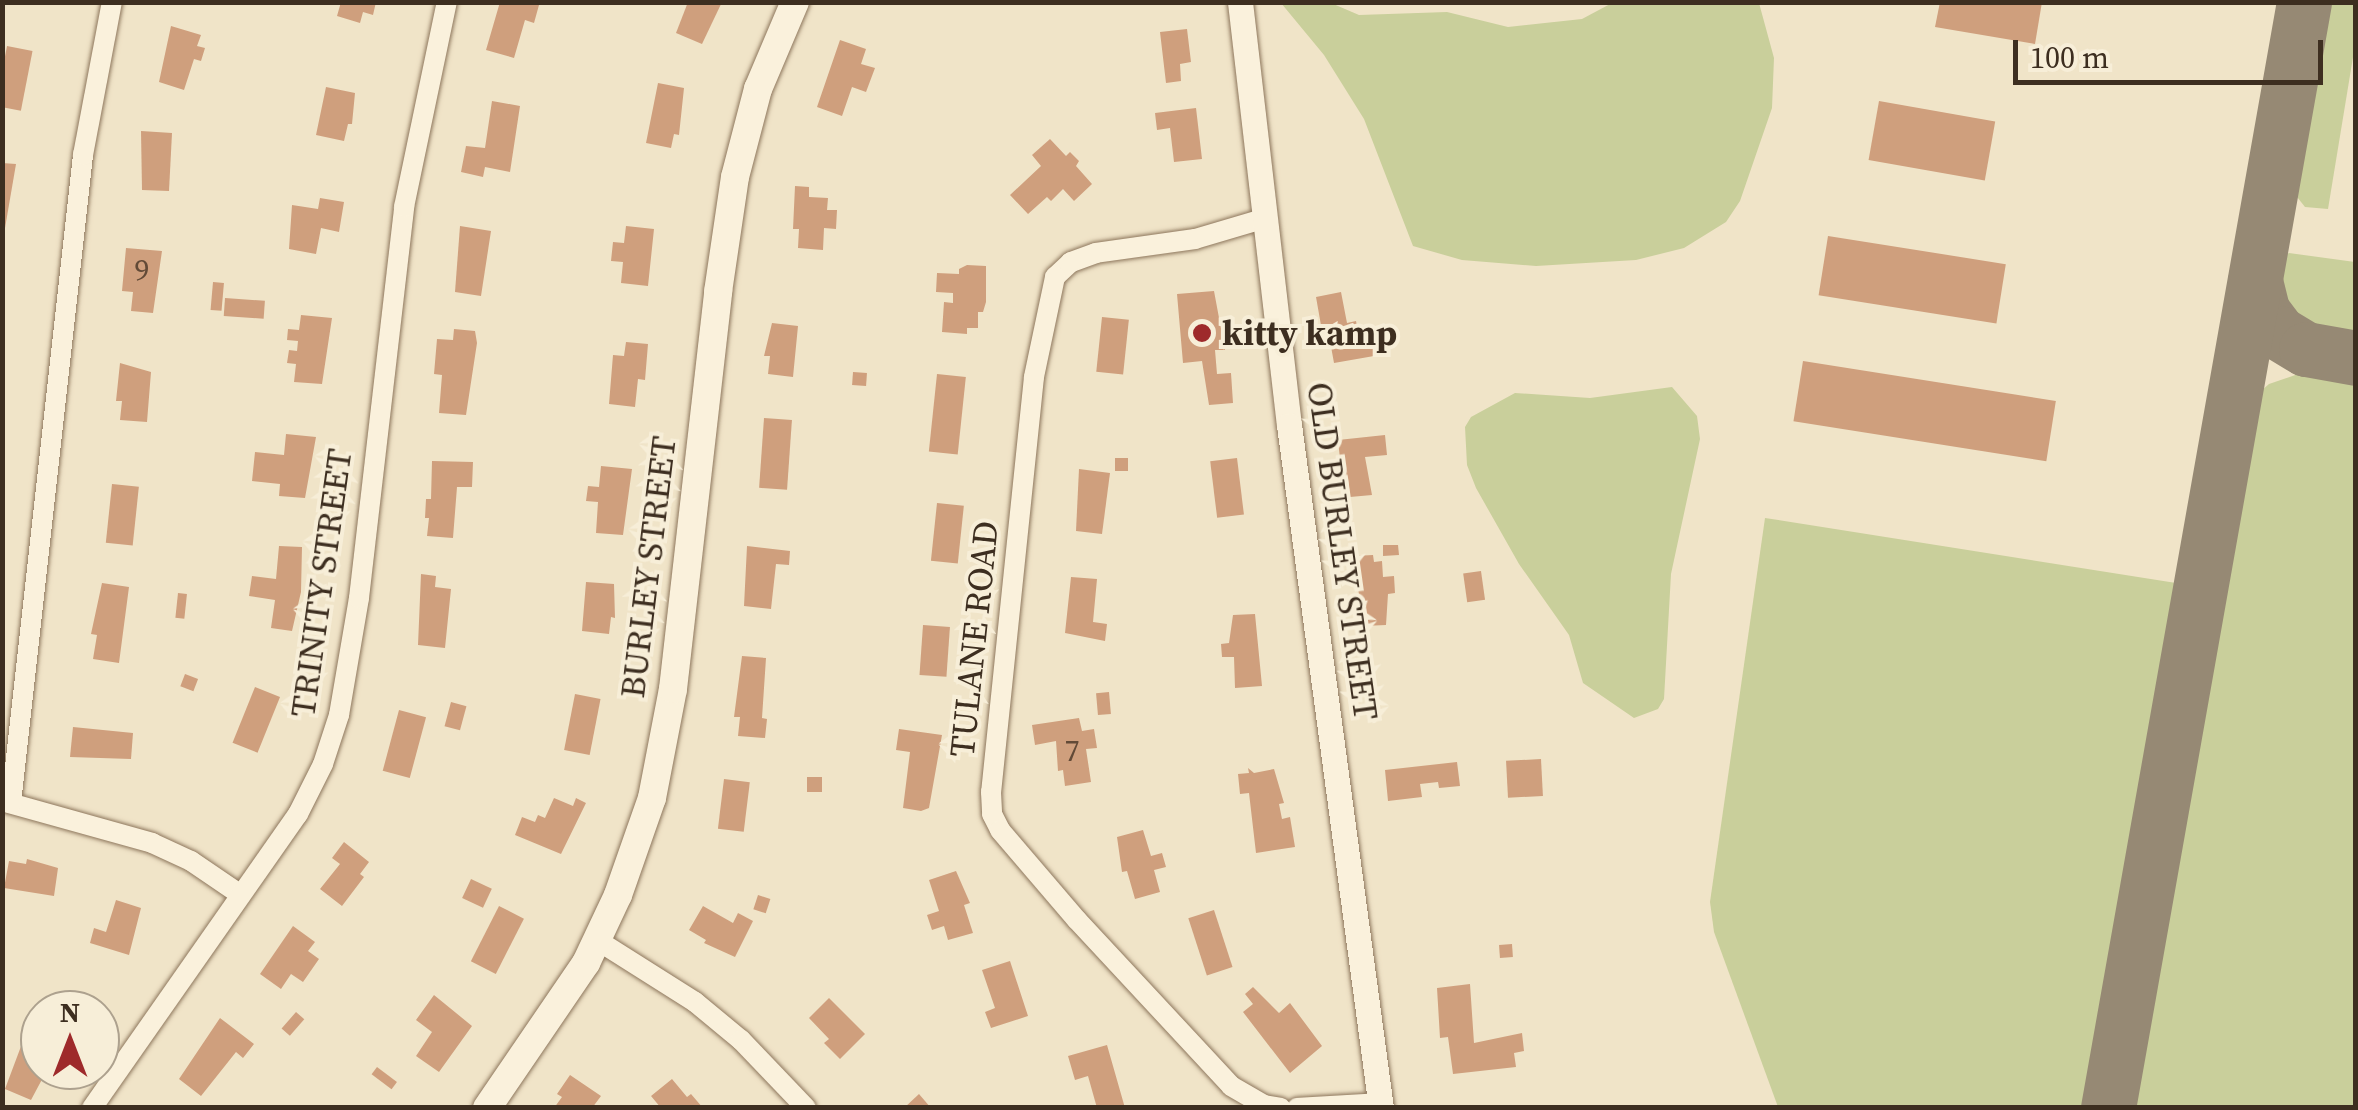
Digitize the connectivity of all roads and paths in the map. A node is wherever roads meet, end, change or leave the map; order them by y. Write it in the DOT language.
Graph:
graph roads {
  1 [pos="112,2"];
  2 [pos="447,2"];
  3 [pos="795,2"];
  4 [pos="1240,2"];
  5 [pos="1266,218"];
  6 [pos="7,802"];
  7 [pos="242,895"];
  8 [pos="597,940"];
  9 [pos="1381,1105"];
  10 [pos="92,1108"];
  11 [pos="487,1108"];
  12 [pos="806,1108"];
  13 [pos="1281,1108"];
  14 [pos="1298,1108"];
  1 -- 6 [label="street"];
  2 -- 7 [label="street, TRINITY STREET"];
  3 -- 8 [label="main road, BURLEY STREET"];
  4 -- 5 [label="street, OLD BURLEY STREET"];
  5 -- 9 [label="street, OLD BURLEY STREET"];
  5 -- 13 [label="street, TULANE ROAD"];
  6 -- 7 [label="street"];
  7 -- 10 [label="street, TRINITY STREET"];
  8 -- 11 [label="main road, BURLEY STREET"];
  8 -- 12 [label="street"];
  9 -- 14 [label="street"];
}
